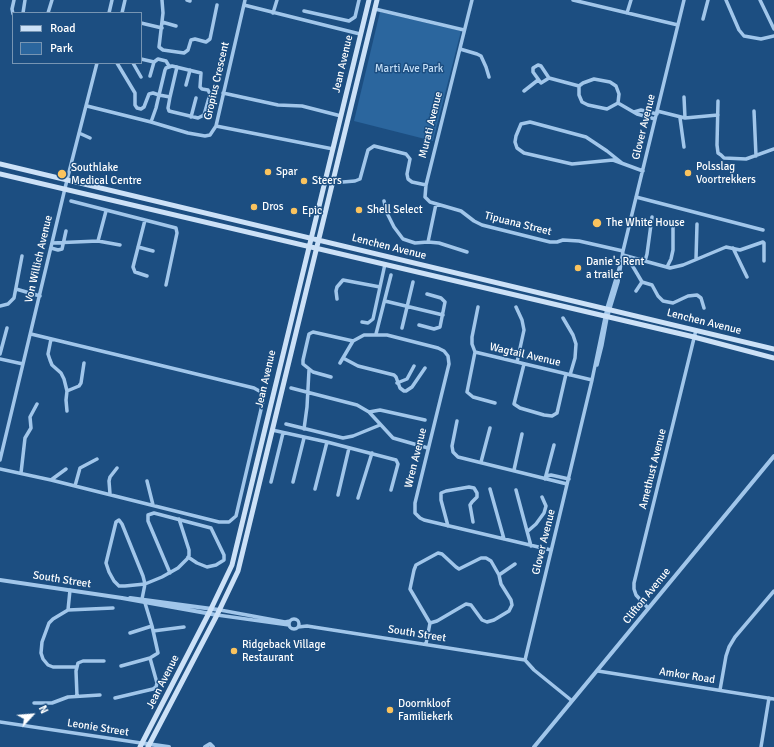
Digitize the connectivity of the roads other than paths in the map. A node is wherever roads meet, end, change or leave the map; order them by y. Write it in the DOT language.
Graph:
graph roads {
  1 [pos="14,0"];
  2 [pos="25,0"];
  3 [pos="52,0"];
  4 [pos="112,0"];
  5 [pos="125,0"];
  6 [pos="162,0"];
  7 [pos="245,0"];
  8 [pos="277,0"];
  9 [pos="359,0"];
  10 [pos="369,0"];
  11 [pos="377,0"];
  12 [pos="472,0"];
  13 [pos="573,0"];
  14 [pos="631,0"];
  15 [pos="684,0"];
  16 [pos="708,0"];
  17 [pos="726,0"];
  18 [pos="760,0"];
  19 [pos="217,5"];
  20 [pos="244,5"];
  21 [pos="375,9"];
  22 [pos="304,11"];
  23 [pos="13,12"];
  24 [pos="23,12"];
  25 [pos="48,12"];
  26 [pos="109,12"];
  27 [pos="122,12"];
  28 [pos="273,13"];
  29 [pos="627,13"];
  30 [pos="774,16"];
  31 [pos="769,18"];
  32 [pos="703,19"];
  33 [pos="162,22"];
  34 [pos="142,23"];
  35 [pos="678,25"];
  36 [pos="176,26"];
  37 [pos="162,28"];
  38 [pos="774,29"];
  39 [pos="464,30"];
  40 [pos="360,34"];
  41 [pos="774,36"];
  42 [pos="460,49"];
  43 [pos="142,59"];
  44 [pos="154,62"];
  45 [pos="97,64"];
  46 [pos="118,64"];
  47 [pos="134,64"];
  48 [pos="169,66"];
  49 [pos="178,67"];
  50 [pos="190,70"];
  51 [pos="150,76"];
  52 [pos="141,77"];
  53 [pos="489,77"];
  54 [pos="549,78"];
  55 [pos="538,80"];
  56 [pos="186,85"];
  57 [pos="580,86"];
  58 [pos="524,91"];
  59 [pos="223,93"];
  60 [pos="159,95"];
  61 [pos="170,97"];
  62 [pos="684,97"];
  63 [pos="196,98"];
  64 [pos="718,101"];
  65 [pos="618,103"];
  66 [pos="87,106"];
  67 [pos="754,111"];
  68 [pos="634,112"];
  69 [pos="657,112"];
  70 [pos="718,115"];
  71 [pos="341,116"];
  72 [pos="191,117"];
  73 [pos="680,118"];
  74 [pos="685,118"];
  75 [pos="655,119"];
  76 [pos="151,122"];
  77 [pos="216,126"];
  78 [pos="79,133"];
  79 [pos="90,138"];
  80 [pos="684,147"];
  81 [pos="333,149"];
  82 [pos="774,150"];
  83 [pos="756,156"];
  84 [pos="337,163"];
  85 [pos="622,163"];
  86 [pos="0,164"];
  87 [pos="643,171"];
  88 [pos="0,174"];
  89 [pos="327,175"];
  90 [pos="67,180"];
  91 [pos="343,182"];
  92 [pos="426,185"];
  93 [pos="65,190"];
  94 [pos="636,197"];
  95 [pos="71,201"];
  96 [pos="384,202"];
  97 [pos="436,204"];
  98 [pos="106,211"];
  99 [pos="652,216"];
  100 [pos="145,220"];
  101 [pos="673,222"];
  102 [pos="697,224"];
  103 [pos="66,230"];
  104 [pos="763,230"];
  105 [pos="311,239"];
  106 [pos="319,240"];
  107 [pos="98,241"];
  108 [pos="428,242"];
  109 [pos="52,243"];
  110 [pos="65,243"];
  111 [pos="120,245"];
  112 [pos="309,246"];
  113 [pos="138,247"];
  114 [pos="51,248"];
  115 [pos="317,248"];
  116 [pos="733,248"];
  117 [pos="153,251"];
  118 [pos="467,252"];
  119 [pos="22,256"];
  120 [pos="623,256"];
  121 [pos="696,259"];
  122 [pos="645,261"];
  123 [pos="764,261"];
  124 [pos="385,264"];
  125 [pos="667,267"];
  126 [pos="392,275"];
  127 [pos="147,276"];
  128 [pos="747,276"];
  129 [pos="413,282"];
  130 [pos="642,282"];
  131 [pos="166,285"];
  132 [pos="380,287"];
  133 [pos="16,289"];
  134 [pos="636,290"];
  135 [pos="305,294"];
  136 [pos="427,294"];
  137 [pos="40,296"];
  138 [pos="337,299"];
  139 [pos="385,301"];
  140 [pos="0,306"];
  141 [pos="407,306"];
  142 [pos="478,307"];
  143 [pos="516,307"];
  144 [pos="608,308"];
  145 [pos="704,308"];
  146 [pos="292,314"];
  147 [pos="443,315"];
  148 [pos="564,318"];
  149 [pos="606,318"];
  150 [pos="362,322"];
  151 [pos="419,325"];
  152 [pos="7,328"];
  153 [pos="402,328"];
  154 [pos="696,329"];
  155 [pos="30,334"];
  156 [pos="376,334"];
  157 [pos="694,337"];
  158 [pos="51,339"];
  159 [pos="353,341"];
  160 [pos="774,349"];
  161 [pos="475,352"];
  162 [pos="0,354"];
  163 [pos="343,358"];
  164 [pos="774,358"];
  165 [pos="0,359"];
  166 [pos="517,362"];
  167 [pos="84,363"];
  168 [pos="340,363"];
  169 [pos="23,364"];
  170 [pos="524,364"];
  171 [pos="414,366"];
  172 [pos="425,368"];
  173 [pos="309,370"];
  174 [pos="568,374"];
  175 [pos="331,377"];
  176 [pos="592,380"];
  177 [pos="397,383"];
  178 [pos="291,388"];
  179 [pos="67,391"];
  180 [pos="308,392"];
  181 [pos="495,403"];
  182 [pos="37,404"];
  183 [pos="67,411"];
  184 [pos="369,412"];
  185 [pos="425,420"];
  186 [pos="457,421"];
  187 [pos="286,424"];
  188 [pos="380,425"];
  189 [pos="304,428"];
  190 [pos="490,428"];
  191 [pos="272,430"];
  192 [pos="283,433"];
  193 [pos="522,434"];
  194 [pos="304,438"];
  195 [pos="327,442"];
  196 [pos="554,445"];
  197 [pos="349,448"];
  198 [pos="428,448"];
  199 [pos="372,453"];
  200 [pos="774,456"];
  201 [pos="97,459"];
  202 [pos="0,460"];
  203 [pos="481,462"];
  204 [pos="117,468"];
  205 [pos="0,469"];
  206 [pos="66,469"];
  207 [pos="514,470"];
  208 [pos="21,473"];
  209 [pos="545,477"];
  210 [pos="569,479"];
  211 [pos="51,480"];
  212 [pos="147,480"];
  213 [pos="271,482"];
  214 [pos="294,482"];
  215 [pos="567,484"];
  216 [pos="75,486"];
  217 [pos="315,489"];
  218 [pos="490,489"];
  219 [pos="391,490"];
  220 [pos="516,490"];
  221 [pos="110,494"];
  222 [pos="338,495"];
  223 [pos="542,497"];
  224 [pos="358,498"];
  225 [pos="154,505"];
  226 [pos="179,519"];
  227 [pos="473,522"];
  228 [pos="242,526"];
  229 [pos="448,526"];
  230 [pos="248,528"];
  231 [pos="528,531"];
  232 [pos="504,539"];
  233 [pos="531,546"];
  234 [pos="551,550"];
  235 [pos="188,557"];
  236 [pos="515,564"];
  237 [pos="170,573"];
  238 [pos="499,575"];
  239 [pos="0,580"];
  240 [pos="145,584"];
  241 [pos="70,590"];
  242 [pos="774,591"];
  243 [pos="144,601"];
  244 [pos="113,608"];
  245 [pos="648,608"];
  246 [pos="68,610"];
  247 [pos="210,611"];
  248 [pos="218,612"];
  249 [pos="298,622"];
  250 [pos="290,623"];
  251 [pos="430,623"];
  252 [pos="307,626"];
  253 [pos="184,627"];
  254 [pos="298,627"];
  255 [pos="153,628"];
  256 [pos="130,633"];
  257 [pos="426,644"];
  258 [pos="150,658"];
  259 [pos="525,660"];
  260 [pos="104,661"];
  261 [pos="121,666"];
  262 [pos="76,667"];
  263 [pos="598,671"];
  264 [pos="720,690"];
  265 [pos="100,695"];
  266 [pos="77,696"];
  267 [pos="115,698"];
  268 [pos="769,698"];
  269 [pos="774,699"];
  270 [pos="571,700"];
  271 [pos="34,703"];
  272 [pos="0,722"];
  273 [pos="140,745"];
  274 [pos="148,746"];
  275 [pos="205,746"];
  276 [pos="169,747"];
  277 [pos="201,747"];
  278 [pos="213,747"];
  279 [pos="534,747"];
  280 [pos="761,747"];
  1 -- 23 [label="street"];
  2 -- 24 [label="street"];
  3 -- 25 [label="street"];
  4 -- 26 [label="street"];
  5 -- 27 [label="street"];
  6 -- 33 [label="street"];
  7 -- 20 [label="street, Gropius Crescent"];
  8 -- 28 [label="street"];
  9 -- 22 [label="street"];
  10 -- 40 [label="main road, Jean Avenue"];
  11 -- 21 [label="main road, Jean Avenue"];
  12 -- 39 [label="street, Murati Avenue"];
  13 -- 29 [label="street"];
  14 -- 29 [label="street"];
  15 -- 35 [label="street, Glover Avenue"];
  16 -- 32 [label="street"];
  17 -- 41 [label="street"];
  18 -- 31 [label="street"];
  19 -- 37 [label="street"];
  20 -- 28 [label="street"];
  20 -- 59 [label="street, Gropius Crescent"];
  21 -- 39 [label="street"];
  21 -- 84 [label="main road, Jean Avenue"];
  28 -- 40 [label="street"];
  29 -- 35 [label="street"];
  30 -- 31 [label="street"];
  31 -- 38 [label="street"];
  33 -- 36 [label="street"];
  33 -- 37 [label="street"];
  34 -- 37 [label="street"];
  35 -- 69 [label="street, Glover Avenue"];
  39 -- 42 [label="street, Murati Avenue"];
  40 -- 71 [label="main road, Jean Avenue"];
  42 -- 53 [label="street"];
  42 -- 92 [label="street, Murati Avenue"];
  43 -- 44 [label="street"];
  44 -- 48 [label="street"];
  44 -- 51 [label="street"];
  45 -- 66 [label="street, Von Willich Avenue"];
  46 -- 60 [label="street"];
  47 -- 52 [label="street"];
  48 -- 49 [label="street"];
  48 -- 60 [label="street"];
  49 -- 50 [label="street"];
  49 -- 61 [label="street"];
  50 -- 56 [label="street"];
  50 -- 72 [label="street"];
  54 -- 55 [label="street"];
  54 -- 55 [label="street"];
  54 -- 57 [label="street"];
  55 -- 58 [label="street"];
  57 -- 65 [label="street"];
  57 -- 65 [label="street"];
  59 -- 71 [label="street"];
  59 -- 77 [label="street, Gropius Crescent"];
  60 -- 61 [label="street"];
  60 -- 76 [label="street"];
  61 -- 72 [label="street"];
  62 -- 74 [label="street"];
  63 -- 72 [label="street"];
  64 -- 70 [label="street"];
  65 -- 68 [label="street"];
  66 -- 76 [label="street, Gropius Crescent"];
  66 -- 78 [label="street, Von Willich Avenue"];
  67 -- 83 [label="street"];
  68 -- 69 [label="street"];
  68 -- 75 [label="street"];
  69 -- 73 [label="street"];
  69 -- 75 [label="street, Glover Avenue"];
  70 -- 74 [label="street"];
  70 -- 83 [label="street"];
  71 -- 81 [label="main road, Jean Avenue"];
  73 -- 74 [label="street"];
  73 -- 80 [label="street"];
  75 -- 87 [label="street, Glover Avenue"];
  76 -- 77 [label="street, Gropius Crescent"];
  77 -- 81 [label="street"];
  78 -- 79 [label="street"];
  78 -- 90 [label="street, Von Willich Avenue"];
  81 -- 89 [label="main road, Jean Avenue"];
  82 -- 83 [label="street"];
  84 -- 89 [label="main road"];
  84 -- 106 [label="main road, Jean Avenue"];
  85 -- 85 [label="street"];
  85 -- 87 [label="street"];
  86 -- 90 [label="main road, Lenchen Avenue"];
  87 -- 94 [label="street, Glover Avenue"];
  88 -- 93 [label="main road, Lenchen Avenue"];
  89 -- 105 [label="main road, Jean Avenue"];
  90 -- 93 [label="street, Von Willich Avenue"];
  90 -- 105 [label="main road, Lenchen Avenue"];
  91 -- 92 [label="street"];
  92 -- 97 [label="street"];
  93 -- 109 [label="street, Von Willich Avenue"];
  93 -- 112 [label="main road, Lenchen Avenue"];
  94 -- 104 [label="street"];
  94 -- 120 [label="street, Glover Avenue"];
  95 -- 98 [label="street"];
  96 -- 108 [label="street"];
  97 -- 108 [label="street"];
  97 -- 120 [label="street, Tipuana Street"];
  98 -- 100 [label="street"];
  98 -- 107 [label="street"];
  99 -- 122 [label="street"];
  100 -- 113 [label="street"];
  100 -- 131 [label="street"];
  101 -- 125 [label="street"];
  102 -- 121 [label="street"];
  103 -- 110 [label="street"];
  105 -- 106 [label="main road, Lenchen Avenue"];
  105 -- 112 [label="main road, Jean Avenue"];
  106 -- 115 [label="main road, Jean Avenue"];
  106 -- 144 [label="main road, Lenchen Avenue"];
  107 -- 110 [label="street"];
  107 -- 111 [label="street"];
  108 -- 118 [label="street"];
  109 -- 110 [label="street"];
  109 -- 114 [label="street, Von Willich Avenue"];
  110 -- 114 [label="street"];
  112 -- 115 [label="main road, Lenchen Avenue"];
  112 -- 146 [label="main road, Jean Avenue"];
  113 -- 117 [label="street"];
  113 -- 127 [label="street"];
  114 -- 137 [label="street, Von Willich Avenue"];
  115 -- 124 [label="main road, Lenchen Avenue"];
  115 -- 135 [label="main road, Jean Avenue"];
  116 -- 121 [label="street"];
  116 -- 123 [label="street"];
  116 -- 128 [label="street"];
  119 -- 133 [label="street"];
  120 -- 122 [label="street, Tipuana Street"];
  120 -- 130 [label="street"];
  120 -- 144 [label="street, Glover Avenue"];
  121 -- 125 [label="street"];
  122 -- 125 [label="street, Tipuana Street"];
  124 -- 132 [label="street"];
  124 -- 149 [label="main road, Lenchen Avenue"];
  126 -- 139 [label="street"];
  129 -- 141 [label="street"];
  130 -- 134 [label="street"];
  130 -- 145 [label="street"];
  132 -- 138 [label="street"];
  132 -- 150 [label="street"];
  133 -- 137 [label="street"];
  133 -- 140 [label="street"];
  135 -- 146 [label="main road"];
  135 -- 191 [label="main road, Jean Avenue"];
  136 -- 147 [label="street"];
  137 -- 155 [label="street, Von Willich Avenue"];
  139 -- 141 [label="street"];
  139 -- 156 [label="street"];
  141 -- 147 [label="street"];
  141 -- 153 [label="street"];
  142 -- 161 [label="street, Wagtail Avenue"];
  143 -- 166 [label="street"];
  144 -- 149 [label="street, Glover Avenue"];
  144 -- 154 [label="main road, Lenchen Avenue"];
  146 -- 228 [label="main road, Jean Avenue"];
  147 -- 151 [label="street"];
  148 -- 174 [label="street"];
  149 -- 157 [label="main road, Lenchen Avenue"];
  149 -- 176 [label="street, Glover Avenue"];
  152 -- 162 [label="street"];
  154 -- 157 [label="street, Amethust Avenue"];
  154 -- 160 [label="main road, Lenchen Avenue"];
  155 -- 158 [label="street"];
  155 -- 169 [label="street, Von Willich Avenue"];
  156 -- 159 [label="street, Wren Avenue"];
  156 -- 198 [label="street, Wren Avenue"];
  157 -- 164 [label="main road, Lenchen Avenue"];
  157 -- 245 [label="street, Amethust Avenue"];
  158 -- 179 [label="street"];
  158 -- 225 [label="street"];
  159 -- 163 [label="street"];
  159 -- 173 [label="street"];
  161 -- 166 [label="street, Wagtail Avenue"];
  161 -- 181 [label="street"];
  163 -- 168 [label="street"];
  163 -- 177 [label="street"];
  165 -- 169 [label="street"];
  166 -- 170 [label="street, Wagtail Avenue"];
  167 -- 179 [label="street"];
  169 -- 202 [label="street, Von Willich Avenue"];
  170 -- 174 [label="street, Wagtail Avenue"];
  170 -- 174 [label="street"];
  171 -- 177 [label="street"];
  172 -- 177 [label="street"];
  173 -- 175 [label="street"];
  173 -- 180 [label="street"];
  174 -- 176 [label="street, Wagtail Avenue"];
  176 -- 210 [label="street, Glover Avenue"];
  178 -- 180 [label="street"];
  179 -- 183 [label="street"];
  180 -- 184 [label="street"];
  180 -- 189 [label="street"];
  182 -- 208 [label="street"];
  184 -- 185 [label="street"];
  184 -- 188 [label="street"];
  186 -- 203 [label="street"];
  187 -- 189 [label="street"];
  188 -- 189 [label="street"];
  188 -- 198 [label="street"];
  190 -- 203 [label="street"];
  191 -- 192 [label="street"];
  191 -- 230 [label="main road, Jean Avenue"];
  192 -- 194 [label="street"];
  192 -- 213 [label="street"];
  193 -- 207 [label="street"];
  194 -- 195 [label="street"];
  194 -- 214 [label="street"];
  195 -- 197 [label="street"];
  195 -- 217 [label="street"];
  196 -- 209 [label="street"];
  197 -- 199 [label="street"];
  197 -- 222 [label="street"];
  198 -- 229 [label="street, Wren Avenue"];
  199 -- 219 [label="street"];
  199 -- 224 [label="street"];
  200 -- 245 [label="street, Clifton Avenue"];
  201 -- 216 [label="street"];
  203 -- 207 [label="street"];
  204 -- 221 [label="street"];
  205 -- 208 [label="street"];
  206 -- 211 [label="street"];
  207 -- 209 [label="street"];
  208 -- 211 [label="street"];
  209 -- 210 [label="street"];
  209 -- 215 [label="street"];
  210 -- 215 [label="street, Glover Avenue"];
  211 -- 216 [label="street"];
  212 -- 225 [label="street"];
  215 -- 234 [label="street, Glover Avenue"];
  216 -- 221 [label="street"];
  218 -- 232 [label="street"];
  220 -- 231 [label="street"];
  221 -- 225 [label="street"];
  223 -- 231 [label="street"];
  226 -- 235 [label="street"];
  226 -- 235 [label="street"];
  226 -- 237 [label="street"];
  227 -- 229 [label="street"];
  228 -- 230 [label="main road"];
  228 -- 247 [label="main road, Jean Avenue"];
  229 -- 232 [label="street, Wren Avenue"];
  230 -- 248 [label="main road, Jean Avenue"];
  231 -- 233 [label="street"];
  232 -- 233 [label="street, Wren Avenue"];
  233 -- 234 [label="street, Wren Avenue"];
  234 -- 259 [label="street, Glover Avenue"];
  235 -- 237 [label="street"];
  236 -- 238 [label="street"];
  237 -- 240 [label="street"];
  238 -- 251 [label="street"];
  238 -- 251 [label="street"];
  239 -- 241 [label="street, South Street"];
  240 -- 240 [label="street"];
  240 -- 243 [label="street"];
  241 -- 243 [label="street, South Street"];
  241 -- 246 [label="street"];
  242 -- 264 [label="street"];
  243 -- 247 [label="street, South Street"];
  243 -- 255 [label="street"];
  244 -- 246 [label="street"];
  245 -- 263 [label="street, Clifton Avenue"];
  246 -- 262 [label="street"];
  247 -- 248 [label="street, South Street"];
  247 -- 273 [label="main road, Jean Avenue"];
  248 -- 250 [label="street, South Street"];
  248 -- 274 [label="main road, Jean Avenue"];
  249 -- 250 [label="street"];
  249 -- 252 [label="street, South Street"];
  249 -- 254 [label="street"];
  250 -- 254 [label="street"];
  251 -- 257 [label="street"];
  252 -- 254 [label="street, South Street"];
  252 -- 257 [label="street, South Street"];
  253 -- 255 [label="street"];
  255 -- 256 [label="street"];
  255 -- 258 [label="street"];
  257 -- 259 [label="street, South Street"];
  258 -- 261 [label="street"];
  258 -- 267 [label="street"];
  259 -- 270 [label="street"];
  260 -- 262 [label="street"];
  262 -- 266 [label="street"];
  263 -- 264 [label="street, Amkor Road"];
  263 -- 270 [label="street, Clifton Avenue"];
  264 -- 268 [label="street, Amkor Road"];
  265 -- 266 [label="street"];
  266 -- 271 [label="street"];
  268 -- 269 [label="street, Amkor Road"];
  268 -- 280 [label="street"];
  270 -- 279 [label="street, Clifton Avenue"];
  272 -- 273 [label="street, Leonie Street"];
  273 -- 274 [label="street, Leonie Street"];
  274 -- 276 [label="street, Leonie Street"];
  275 -- 277 [label="street"];
  275 -- 278 [label="street"];
}
